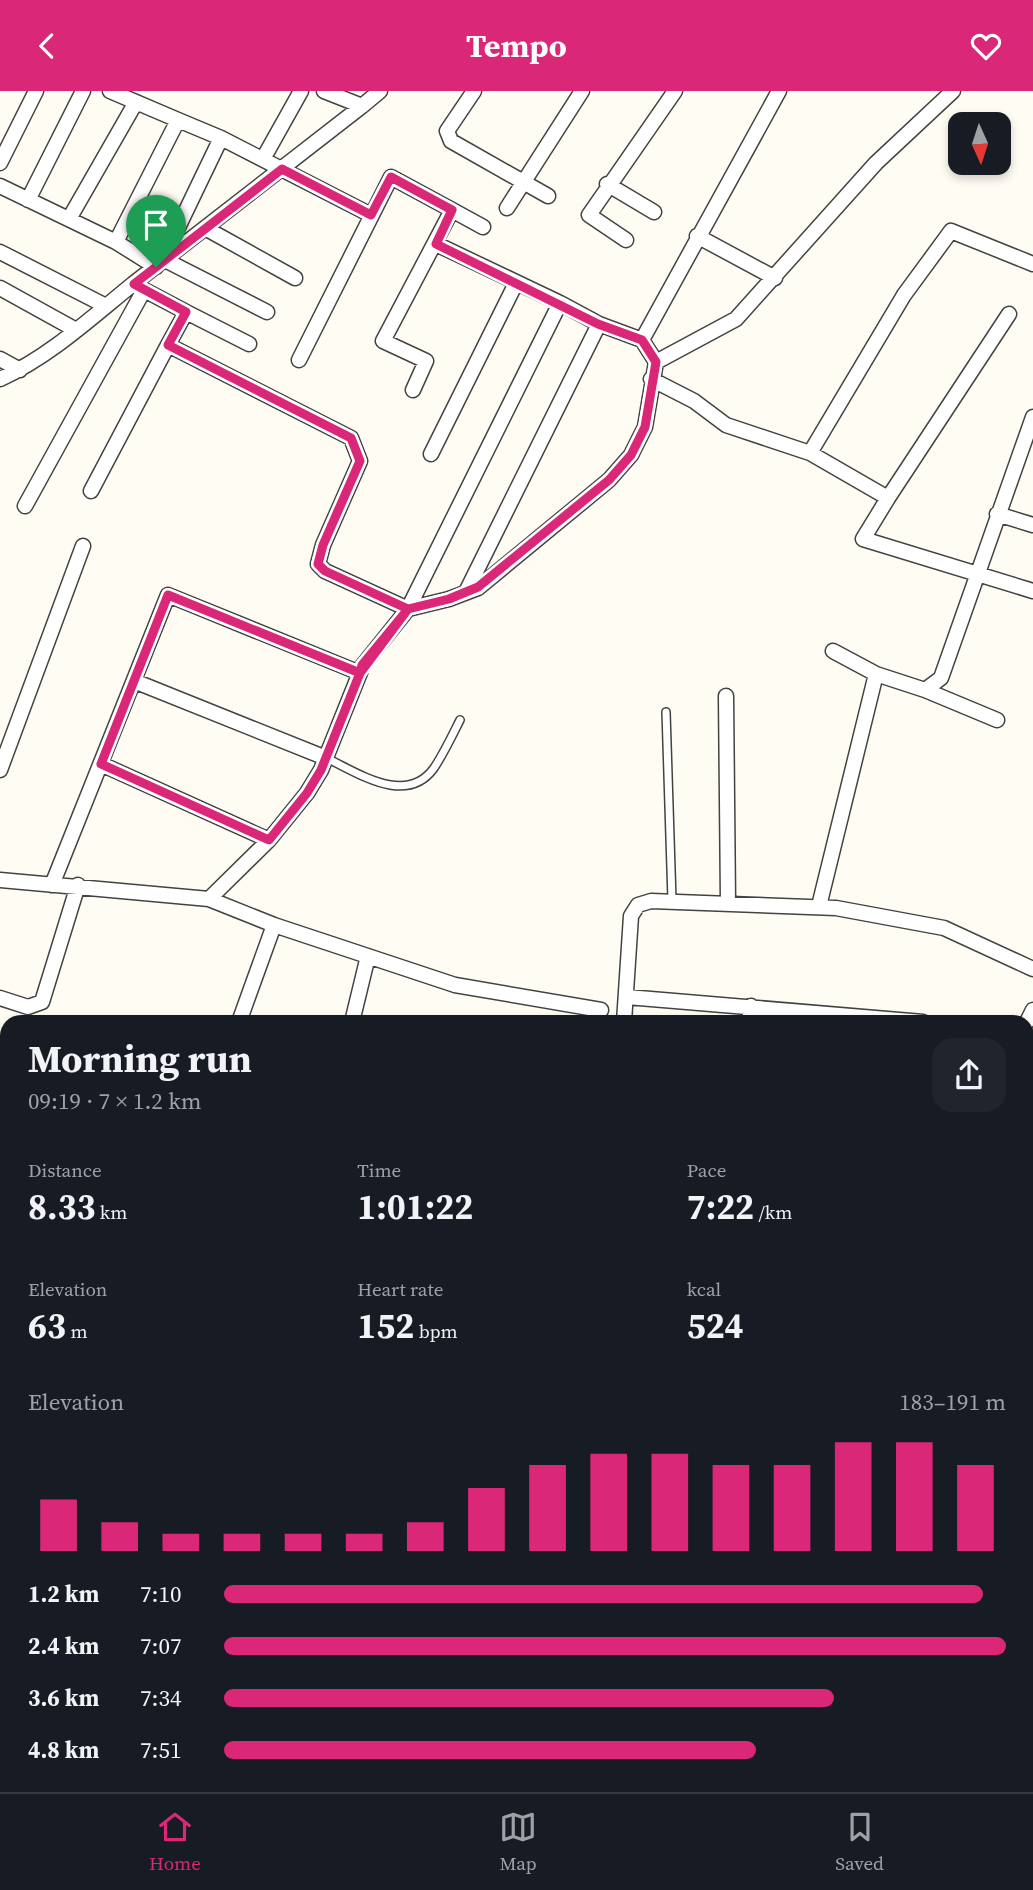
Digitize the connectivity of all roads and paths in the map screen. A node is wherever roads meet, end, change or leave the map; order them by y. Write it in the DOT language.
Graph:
graph roads {
  1 [pos="36,91"];
  2 [pos="83,91"];
  3 [pos="110,91"];
  4 [pos="302,91"];
  5 [pos="324,91"];
  6 [pos="380,91"];
  7 [pos="474,91"];
  8 [pos="582,91"];
  9 [pos="675,91"];
  10 [pos="779,91"];
  11 [pos="953,91"];
  12 [pos="136,102"];
  13 [pos="362,106"];
  14 [pos="178,120"];
  15 [pos="221,138"];
  16 [pos="4,145"];
  17 [pos="263,159"];
  18 [pos="0,163"];
  19 [pos="282,169"];
  20 [pos="522,182"];
  21 [pos="607,184"];
  22 [pos="0,186"];
  23 [pos="548,196"];
  24 [pos="28,199"];
  25 [pos="507,208"];
  26 [pos="452,210"];
  27 [pos="654,212"];
  28 [pos="371,215"];
  29 [pos="69,219"];
  30 [pos="483,227"];
  31 [pos="205,228"];
  32 [pos="696,236"];
  33 [pos="626,240"];
  34 [pos="116,242"];
  35 [pos="436,244"];
  36 [pos="0,252"];
  37 [pos="164,260"];
  38 [pos="1033,264"];
  39 [pos="295,278"];
  40 [pos="775,278"];
  41 [pos="516,283"];
  42 [pos="139,287"];
  43 [pos="0,288"];
  44 [pos="560,303"];
  45 [pos="106,306"];
  46 [pos="186,312"];
  47 [pos="267,312"];
  48 [pos="1009,314"];
  49 [pos="598,324"];
  50 [pos="76,330"];
  51 [pos="642,340"];
  52 [pos="249,344"];
  53 [pos="168,345"];
  54 [pos="0,359"];
  55 [pos="299,360"];
  56 [pos="656,362"];
  57 [pos="20,370"];
  58 [pos="0,379"];
  59 [pos="651,379"];
  60 [pos="413,390"];
  61 [pos="1031,426"];
  62 [pos="810,453"];
  63 [pos="431,454"];
  64 [pos="91,491"];
  65 [pos="888,498"];
  66 [pos="25,506"];
  67 [pos="997,514"];
  68 [pos="1033,525"];
  69 [pos="83,546"];
  70 [pos="978,573"];
  71 [pos="1033,591"];
  72 [pos="466,592"];
  73 [pos="408,609"];
  74 [pos="833,651"];
  75 [pos="360,673"];
  76 [pos="876,674"];
  77 [pos="134,681"];
  78 [pos="926,690"];
  79 [pos="726,696"];
  80 [pos="666,712"];
  81 [pos="460,720"];
  82 [pos="997,720"];
  83 [pos="326,758"];
  84 [pos="101,764"];
  85 [pos="0,770"];
  86 [pos="269,840"];
  87 [pos="0,880"];
  88 [pos="52,885"];
  89 [pos="78,885"];
  90 [pos="209,899"];
  91 [pos="672,900"];
  92 [pos="728,902"];
  93 [pos="819,906"];
  94 [pos="274,925"];
  95 [pos="368,957"];
  96 [pos="1033,969"];
  97 [pos="627,997"];
  98 [pos="0,998"];
  99 [pos="751,1006"];
  100 [pos="601,1010"];
  101 [pos="242,1015"];
  102 [pos="354,1015"];
  103 [pos="625,1015"];
  104 [pos="750,1015"];
  105 [pos="814,1015"];
  1 -- 16 [label="street"];
  2 -- 24 [label="street"];
  3 -- 12 [label="street"];
  4 -- 17 [label="street"];
  5 -- 13 [label="street"];
  6 -- 13 [label="street"];
  7 -- 20 [label="street"];
  8 -- 20 [label="street"];
  9 -- 21 [label="street"];
  10 -- 32 [label="street"];
  11 -- 40 [label="street"];
  12 -- 14 [label="street"];
  12 -- 29 [label="street"];
  13 -- 19 [label="street"];
  14 -- 15 [label="street"];
  14 -- 34 [label="street"];
  15 -- 17 [label="street"];
  15 -- 37 [label="street"];
  16 -- 18 [label="street"];
  17 -- 19 [label="street"];
  19 -- 28 [label="street"];
  19 -- 31 [label="street"];
  20 -- 23 [label="street"];
  20 -- 25 [label="street"];
  21 -- 27 [label="street"];
  21 -- 33 [label="street"];
  22 -- 24 [label="street"];
  24 -- 29 [label="street"];
  26 -- 28 [label="street"];
  26 -- 30 [label="street"];
  26 -- 35 [label="street"];
  28 -- 55 [label="street"];
  29 -- 34 [label="street"];
  31 -- 37 [label="street"];
  31 -- 39 [label="street"];
  32 -- 40 [label="street"];
  32 -- 51 [label="street"];
  34 -- 37 [label="street"];
  35 -- 41 [label="street"];
  35 -- 60 [label="street"];
  36 -- 45 [label="street"];
  37 -- 42 [label="street"];
  37 -- 47 [label="street"];
  38 -- 62 [label="street"];
  40 -- 56 [label="street"];
  41 -- 44 [label="street"];
  41 -- 63 [label="street"];
  42 -- 45 [label="street"];
  42 -- 46 [label="street"];
  42 -- 66 [label="street"];
  43 -- 50 [label="street"];
  44 -- 49 [label="street"];
  44 -- 73 [label="street"];
  45 -- 50 [label="street"];
  46 -- 52 [label="street"];
  46 -- 53 [label="street"];
  48 -- 65 [label="street"];
  49 -- 51 [label="street"];
  49 -- 72 [label="street"];
  50 -- 57 [label="street"];
  51 -- 56 [label="street"];
  53 -- 64 [label="street"];
  53 -- 73 [label="street"];
  54 -- 57 [label="street"];
  56 -- 59 [label="street"];
  57 -- 58 [label="street"];
  59 -- 62 [label="street"];
  59 -- 72 [label="street"];
  61 -- 67 [label="street"];
  62 -- 65 [label="street"];
  65 -- 70 [label="street"];
  67 -- 68 [label="street"];
  67 -- 70 [label="street"];
  69 -- 85 [label="street"];
  70 -- 71 [label="street"];
  70 -- 78 [label="street"];
  72 -- 73 [label="street"];
  73 -- 75 [label="street"];
  74 -- 76 [label="street"];
  75 -- 77 [label="street"];
  75 -- 83 [label="street"];
  76 -- 78 [label="street"];
  76 -- 93 [label="street"];
  77 -- 83 [label="street"];
  77 -- 84 [label="street"];
  78 -- 82 [label="street"];
  79 -- 92 [label="street"];
  80 -- 91 [label="lane"];
  81 -- 83 [label="lane"];
  83 -- 86 [label="street"];
  84 -- 86 [label="street"];
  84 -- 88 [label="street"];
  86 -- 90 [label="street"];
  87 -- 88 [label="street"];
  88 -- 89 [label="street"];
  89 -- 90 [label="street"];
  89 -- 98 [label="street"];
  90 -- 94 [label="street"];
  91 -- 92 [label="street"];
  91 -- 97 [label="street"];
  92 -- 93 [label="street"];
  93 -- 96 [label="street"];
  94 -- 95 [label="street"];
  94 -- 101 [label="street"];
  95 -- 100 [label="street"];
  95 -- 102 [label="street"];
  97 -- 99 [label="street"];
  97 -- 103 [label="street"];
  99 -- 104 [label="street"];
  99 -- 105 [label="street"];
}
